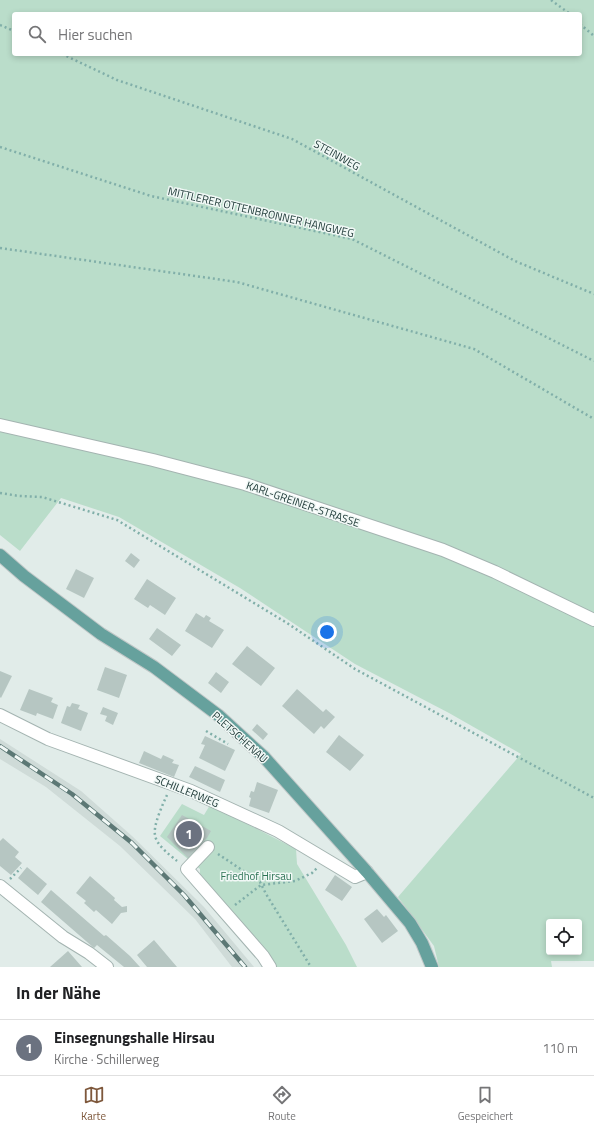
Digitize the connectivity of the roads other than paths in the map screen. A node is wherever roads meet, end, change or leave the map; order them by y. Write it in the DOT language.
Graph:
graph roads {
  1 [pos="0,425"];
  2 [pos="0,555"];
  3 [pos="594,620"];
  4 [pos="0,715"];
  5 [pos="208,847"];
  6 [pos="367,872"];
  7 [pos="0,886"];
  8 [pos="107,967"];
  9 [pos="270,967"];
  10 [pos="432,967"];
  1 -- 3 [label="street, KARL-GREINER-STRASSE"];
  2 -- 6 [label="main road, PLETSCHENAU"];
  4 -- 6 [label="street, SCHILLERWEG"];
  5 -- 9 [label="street"];
  6 -- 10 [label="main road, PLETSCHENAU"];
  7 -- 8 [label="street"];
}
